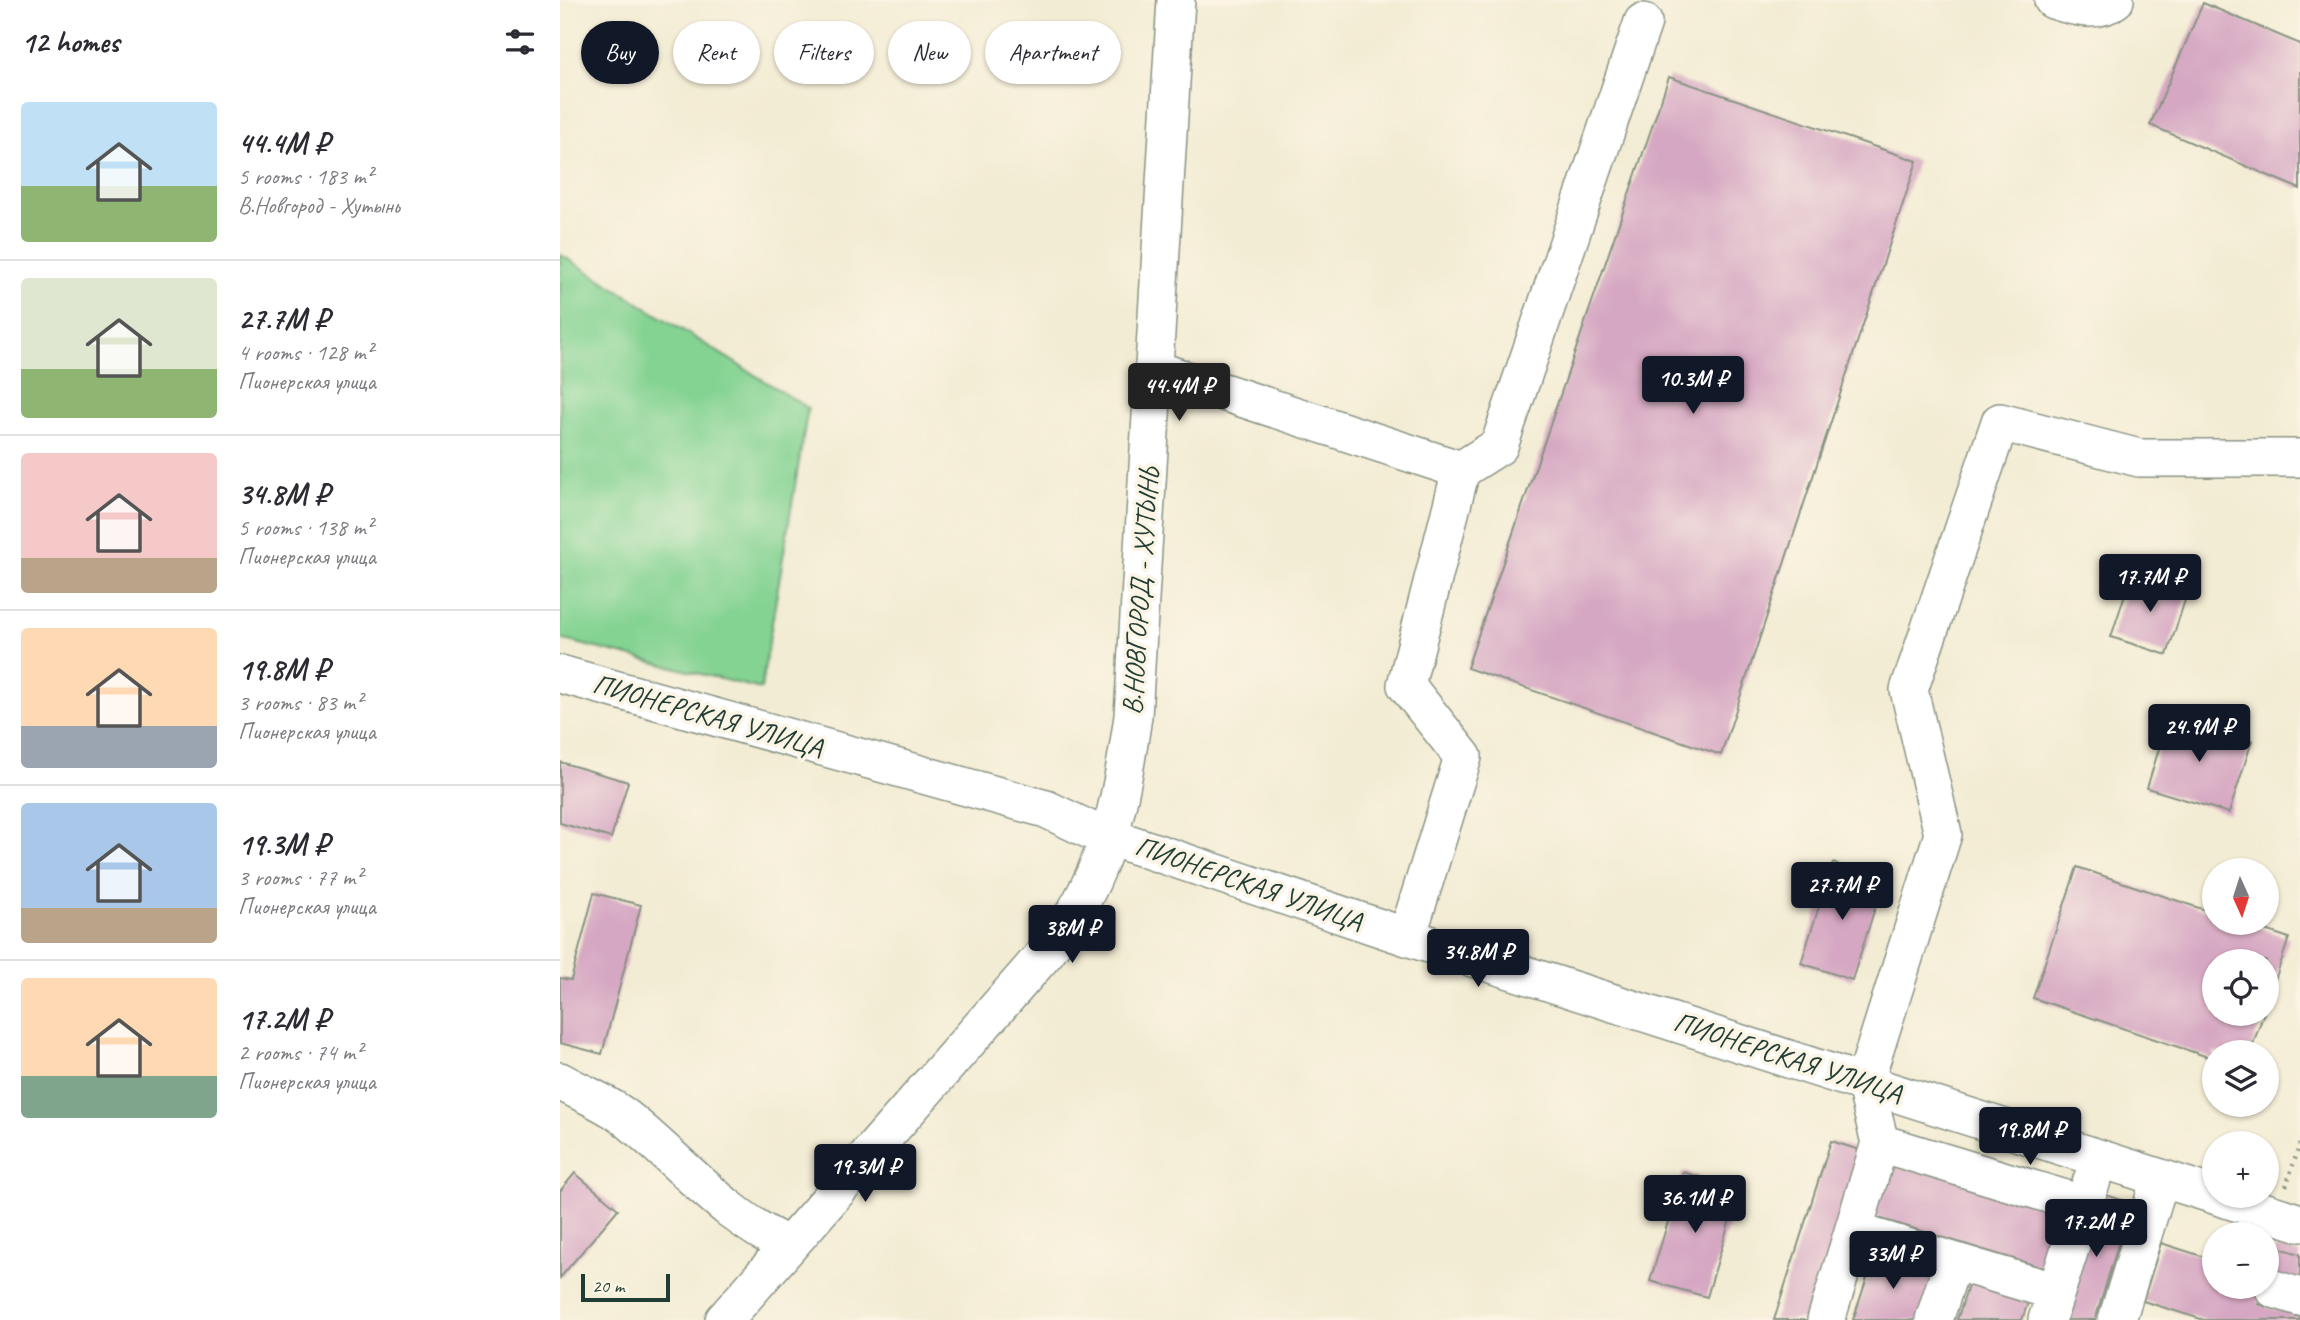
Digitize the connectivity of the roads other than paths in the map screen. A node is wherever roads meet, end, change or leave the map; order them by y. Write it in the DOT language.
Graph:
graph roads {
  1 [pos="1176,0"];
  2 [pos="2053,0"];
  3 [pos="2115,0"];
  4 [pos="1643,22"];
  5 [pos="1153,369"];
  6 [pos="2300,458"];
  7 [pos="1461,470"];
  8 [pos="560,674"];
  9 [pos="1110,836"];
  10 [pos="1407,937"];
  11 [pos="560,1081"];
  12 [pos="1865,1081"];
  13 [pos="1880,1143"];
  14 [pos="2098,1159"];
  15 [pos="2160,1179"];
  16 [pos="2202,1191"];
  17 [pos="2085,1205"];
  18 [pos="2254,1208"];
  19 [pos="2288,1219"];
  20 [pos="1853,1231"];
  21 [pos="788,1245"];
  22 [pos="1953,1261"];
  23 [pos="2052,1306"];
  24 [pos="2125,1318"];
  25 [pos="724,1320"];
  26 [pos="1826,1320"];
  27 [pos="1934,1320"];
  1 -- 5 [label="street, В.НОВГОРОД - ХУТЫНЬ"];
  2 -- 3 [label="street"];
  4 -- 7 [label="street"];
  5 -- 7 [label="street"];
  5 -- 9 [label="street, В.НОВГОРОД - ХУТЫНЬ"];
  6 -- 12 [label="street"];
  7 -- 10 [label="street"];
  8 -- 9 [label="street, ПИОНЕРСКАЯ УЛИЦА"];
  9 -- 10 [label="street, ПИОНЕРСКАЯ УЛИЦА"];
  9 -- 21 [label="street, В.НОВГОРОД - ХУТЫНЬ"];
  10 -- 12 [label="street, ПИОНЕРСКАЯ УЛИЦА"];
  11 -- 21 [label="street"];
  12 -- 13 [label="street"];
  12 -- 14 [label="street, ПИОНЕРСКАЯ УЛИЦА"];
  13 -- 17 [label="street"];
  13 -- 20 [label="street"];
  14 -- 15 [label="street, ПИОНЕРСКАЯ УЛИЦА"];
  14 -- 17 [label="street"];
  15 -- 16 [label="street, ПИОНЕРСКАЯ УЛИЦА"];
  15 -- 24 [label="street"];
  17 -- 23 [label="street"];
  18 -- 19 [label="street, ПИОНЕРСКАЯ УЛИЦА"];
  20 -- 22 [label="street"];
  20 -- 26 [label="street"];
  21 -- 25 [label="street"];
  22 -- 23 [label="street"];
  22 -- 27 [label="street"];
}
